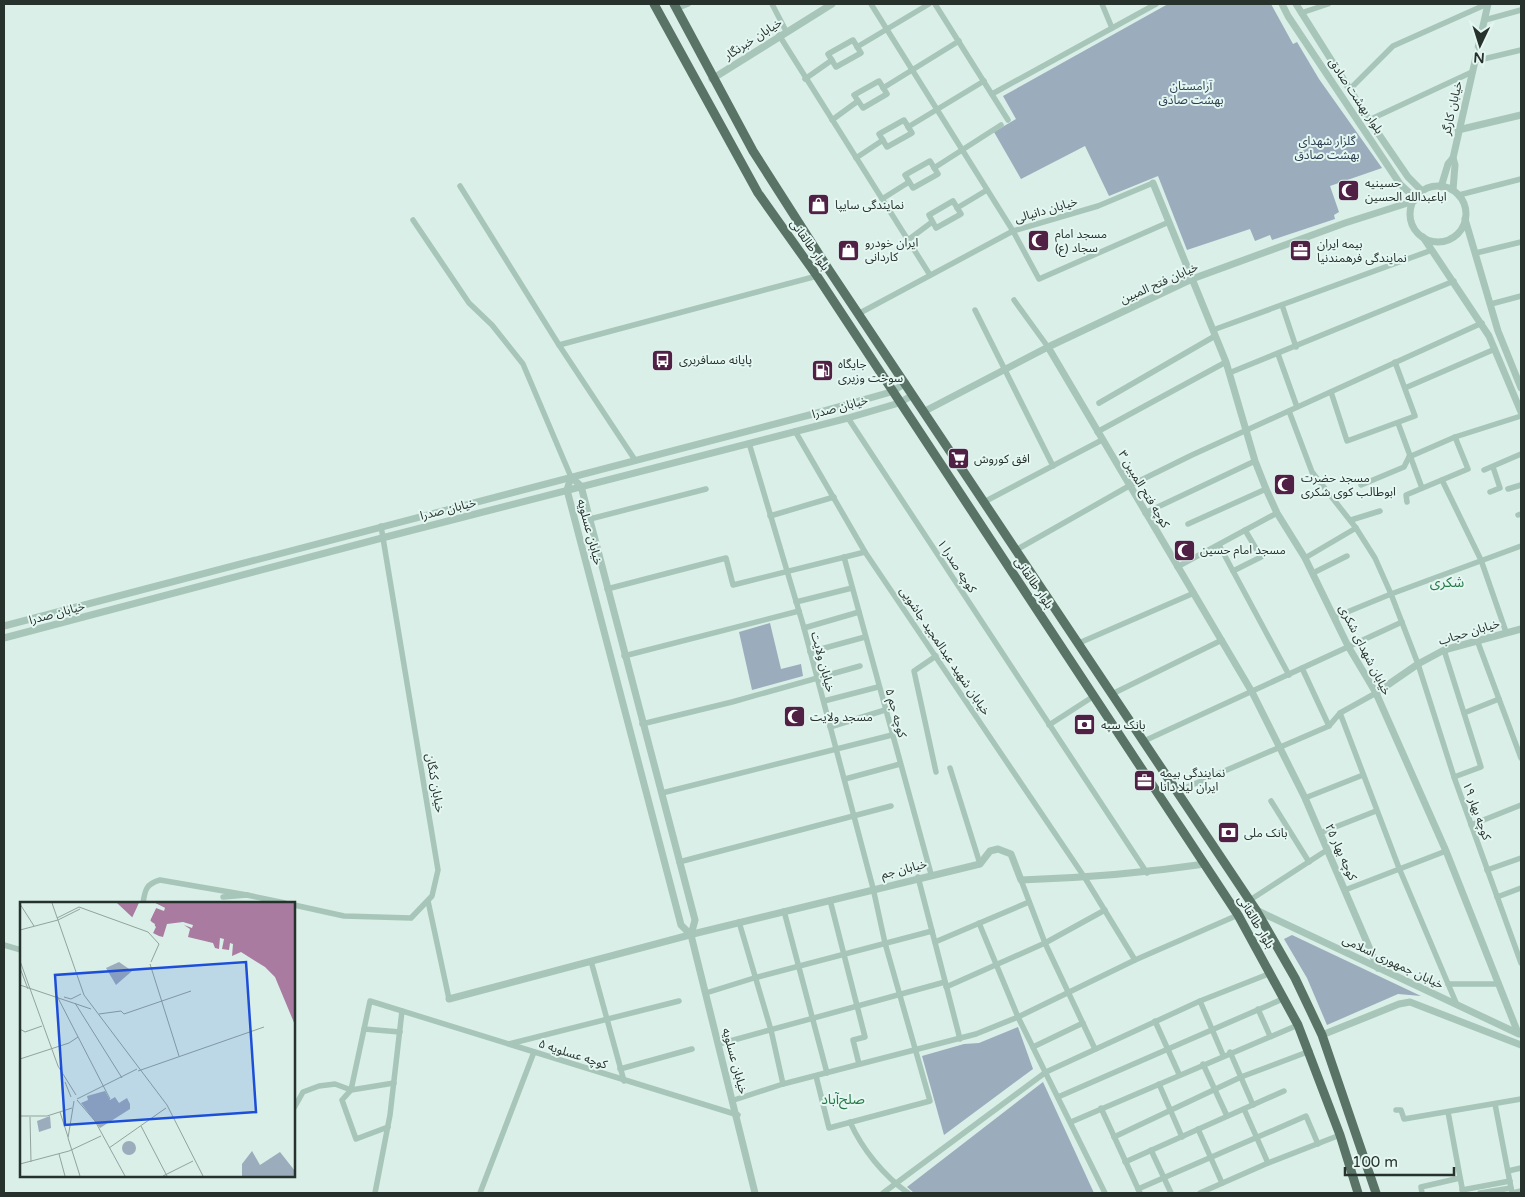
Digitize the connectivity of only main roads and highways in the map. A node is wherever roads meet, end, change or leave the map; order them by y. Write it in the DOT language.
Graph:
graph roads {
  1 [pos="654,4"];
  2 [pos="675,7"];
  3 [pos="1016,550"];
  4 [pos="1002,558"];
  5 [pos="1325,1044"];
  6 [pos="1310,1051"];
  7 [pos="1358,1193"];
  8 [pos="1376,1193"];
  1 -- 4 [label="main road, بلوار طالقانی"];
  2 -- 3 [label="main road, بلوار طالقانی"];
  3 -- 4 [label="main road"];
  3 -- 5 [label="main road, بلوار طالقانی"];
  4 -- 6 [label="main road, بلوار طالقانی"];
  5 -- 6 [label="main road"];
  5 -- 8 [label="main road, بلوار طالقانی"];
  6 -- 7 [label="main road, بلوار طالقانی"];
}
